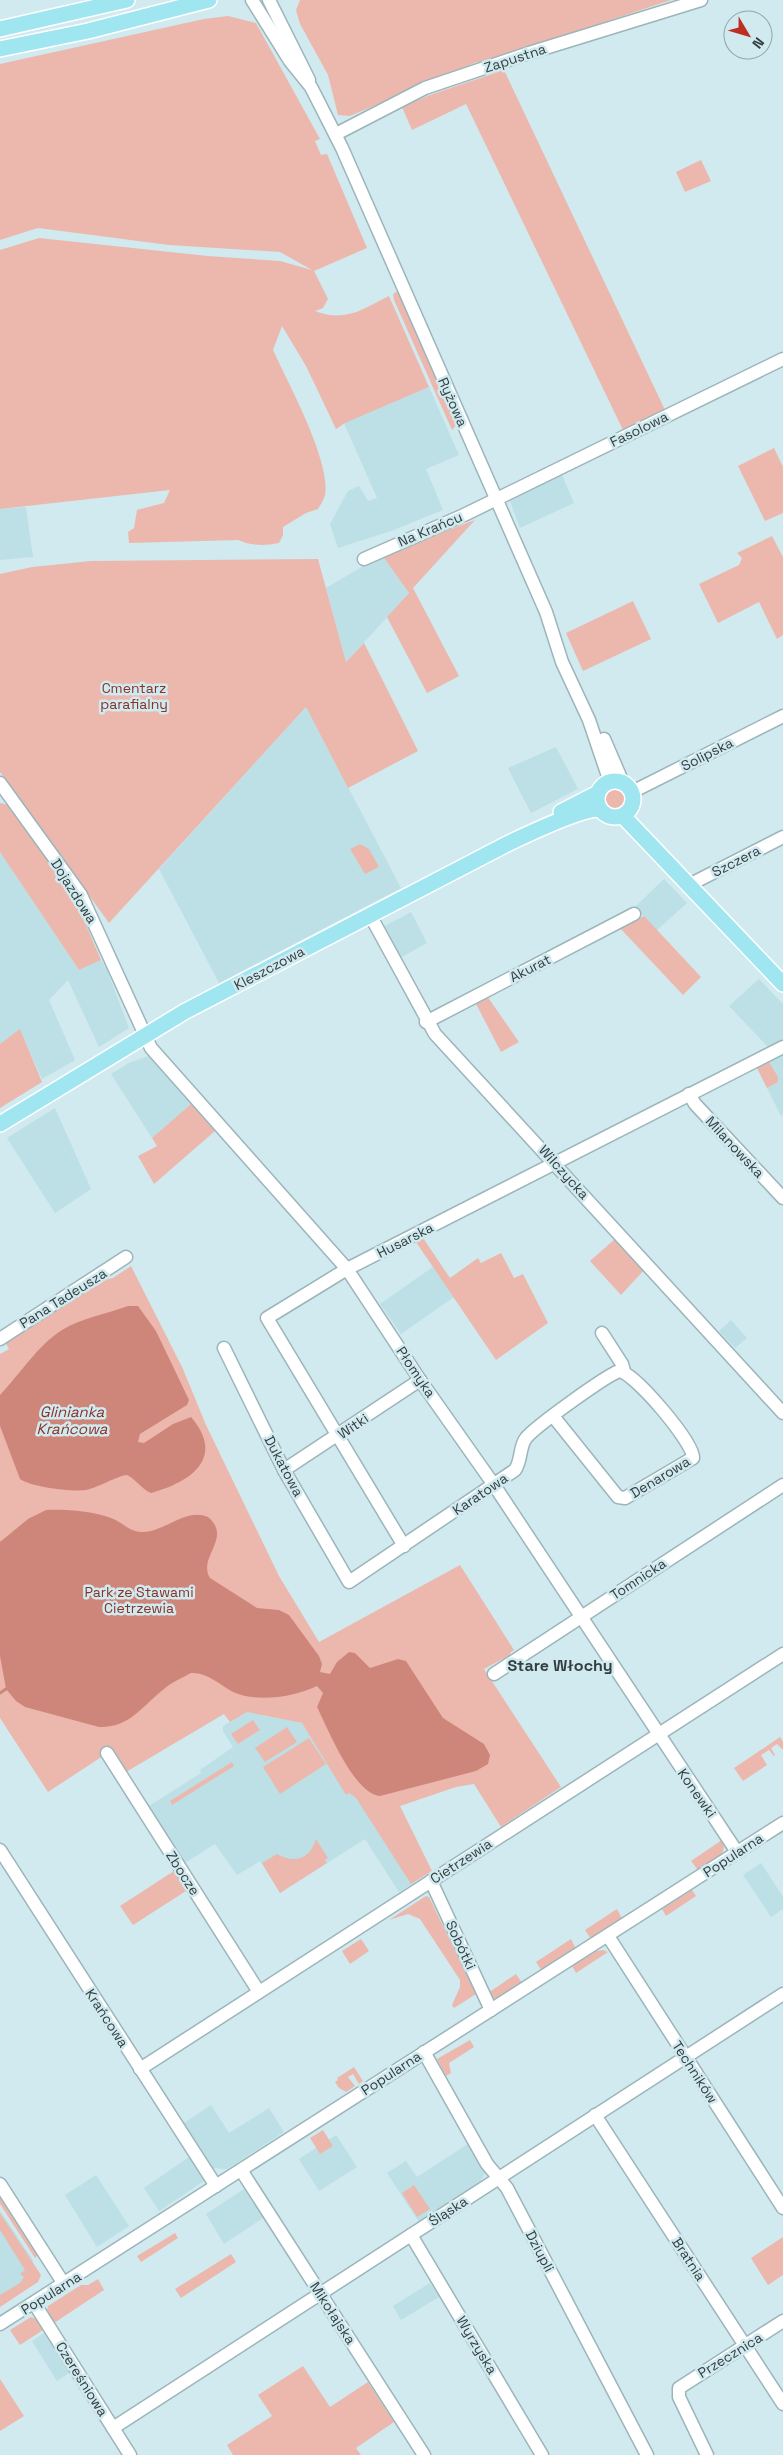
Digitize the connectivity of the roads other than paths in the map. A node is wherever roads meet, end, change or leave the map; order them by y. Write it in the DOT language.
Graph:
graph roads {
  1 [pos="126,0"];
  2 [pos="208,0"];
  3 [pos="252,0"];
  4 [pos="270,0"];
  5 [pos="701,0"];
  6 [pos="0,29"];
  7 [pos="0,49"];
  8 [pos="311,87"];
  9 [pos="336,134"];
  10 [pos="783,359"];
  11 [pos="496,499"];
  12 [pos="364,558"];
  13 [pos="783,716"];
  14 [pos="0,783"];
  15 [pos="598,793"];
  16 [pos="624,796"];
  17 [pos="600,809"];
  18 [pos="546,826"];
  19 [pos="783,837"];
  20 [pos="689,885"];
  21 [pos="634,914"];
  22 [pos="370,915"];
  23 [pos="783,984"];
  24 [pos="426,1022"];
  25 [pos="144,1035"];
  26 [pos="783,1046"];
  27 [pos="689,1094"];
  28 [pos="0,1124"];
  29 [pos="555,1163"];
  30 [pos="783,1198"];
  31 [pos="126,1258"];
  32 [pos="348,1269"];
  33 [pos="602,1332"];
  34 [pos="2,1334"];
  35 [pos="224,1348"];
  36 [pos="620,1372"];
  37 [pos="420,1380"];
  38 [pos="783,1413"];
  39 [pos="553,1416"];
  40 [pos="338,1436"];
  41 [pos="284,1470"];
  42 [pos="494,1485"];
  43 [pos="783,1485"];
  44 [pos="404,1546"];
  45 [pos="349,1582"];
  46 [pos="581,1616"];
  47 [pos="783,1654"];
  48 [pos="494,1674"];
  49 [pos="658,1733"];
  50 [pos="107,1753"];
  51 [pos="783,1823"];
  52 [pos="0,1850"];
  53 [pos="737,1852"];
  54 [pos="430,1881"];
  55 [pos="608,1936"];
  56 [pos="259,1992"];
  57 [pos="783,1994"];
  58 [pos="491,2010"];
  59 [pos="424,2052"];
  60 [pos="685,2056"];
  61 [pos="140,2069"];
  62 [pos="595,2114"];
  63 [pos="240,2170"];
  64 [pos="498,2178"];
  65 [pos="0,2184"];
  66 [pos="216,2186"];
  67 [pos="783,2208"];
  68 [pos="411,2235"];
  69 [pos="64,2284"];
  70 [pos="320,2293"];
  71 [pos="34,2303"];
  72 [pos="783,2322"];
  73 [pos="0,2324"];
  74 [pos="745,2346"];
  75 [pos="783,2404"];
  76 [pos="113,2428"];
  77 [pos="130,2455"];
  78 [pos="424,2455"];
  79 [pos="542,2455"];
  80 [pos="647,2455"];
  81 [pos="707,2455"];
  1 -- 6 [label="main road"];
  2 -- 7 [label="main road"];
  3 -- 8 [label="street, Ryżowa"];
  4 -- 8 [label="street, Ryżowa"];
  5 -- 9 [label="street, Zapustna"];
  8 -- 9 [label="street, Ryżowa"];
  9 -- 11 [label="street, Ryżowa"];
  10 -- 11 [label="street, Fasolowa"];
  11 -- 12 [label="street, Na Krańcu"];
  11 -- 16 [label="street, Ryżowa"];
  13 -- 16 [label="street, Solipska"];
  14 -- 25 [label="street, Dojazdowa"];
  15 -- 16 [label="main road, Kleszczowa"];
  15 -- 17 [label="main road"];
  15 -- 18 [label="main road, Kleszczowa"];
  16 -- 17 [label="main road"];
  16 -- 20 [label="main road"];
  17 -- 18 [label="main road, Kleszczowa"];
  18 -- 22 [label="main road, Kleszczowa"];
  19 -- 20 [label="street, Szczera"];
  20 -- 23 [label="main road"];
  21 -- 24 [label="street, Akurat"];
  22 -- 24 [label="street, Wilczycka"];
  22 -- 25 [label="main road, Kleszczowa"];
  24 -- 29 [label="street, Wilczycka"];
  25 -- 28 [label="main road, Kleszczowa"];
  25 -- 32 [label="street, Płomyka"];
  26 -- 27 [label="street, Husarska"];
  27 -- 29 [label="street, Husarska"];
  27 -- 30 [label="street, Milanowska"];
  29 -- 32 [label="street, Husarska"];
  29 -- 38 [label="street, Wilczycka"];
  31 -- 34 [label="street, Pana Tadeusza"];
  32 -- 37 [label="street, Płomyka"];
  32 -- 40 [label="street, Husarska"];
  33 -- 36 [label="street, Denarowa"];
  35 -- 41 [label="street, Dukatowa"];
  36 -- 39 [label="street, Karatowa"];
  36 -- 39 [label="street, Denarowa"];
  37 -- 40 [label="street, Witki"];
  37 -- 42 [label="street, Płomyka"];
  39 -- 42 [label="street, Karatowa"];
  40 -- 41 [label="street, Witki"];
  40 -- 44 [label="street, Husarska"];
  41 -- 45 [label="street, Dukatowa"];
  42 -- 44 [label="street, Karatowa"];
  42 -- 46 [label="street, Płomyka"];
  43 -- 46 [label="street, Tomnicka"];
  44 -- 45 [label="street, Karatowa"];
  46 -- 48 [label="street, Tomnicka"];
  46 -- 49 [label="street, Płomyka"];
  47 -- 49 [label="street, Cietrzewia"];
  49 -- 53 [label="street, Konewki"];
  49 -- 54 [label="street, Cietrzewia"];
  50 -- 56 [label="street, Zbocze"];
  51 -- 53 [label="street, Popularna"];
  52 -- 61 [label="street, Krańcowa"];
  53 -- 55 [label="street, Popularna"];
  54 -- 56 [label="street, Cietrzewia"];
  54 -- 58 [label="street, Sobótki"];
  55 -- 58 [label="street, Popularna"];
  55 -- 60 [label="street, Techników"];
  56 -- 61 [label="street, Cietrzewia"];
  57 -- 60 [label="street, Śląska"];
  58 -- 59 [label="street, Popularna"];
  59 -- 63 [label="street, Popularna"];
  59 -- 64 [label="street, Dziupli"];
  60 -- 62 [label="street, Śląska"];
  60 -- 67 [label="street, Techników"];
  61 -- 66 [label="street, Krańcowa"];
  62 -- 64 [label="street, Śląska"];
  62 -- 74 [label="street, Bratnia"];
  63 -- 66 [label="street, Popularna"];
  63 -- 70 [label="street, Mikołajska"];
  64 -- 68 [label="street, Śląska"];
  64 -- 80 [label="street, Dziupli"];
  65 -- 69 [label="street"];
  66 -- 69 [label="street, Popularna"];
  68 -- 70 [label="street, Śląska"];
  68 -- 79 [label="street, Wyrzyska"];
  69 -- 71 [label="street, Popularna"];
  70 -- 76 [label="street, Śląska"];
  70 -- 78 [label="street, Mikołajska"];
  71 -- 73 [label="street, Popularna"];
  71 -- 76 [label="street, Czereśniowa"];
  72 -- 74 [label="street, Przecznica"];
  74 -- 75 [label="street, Bratnia"];
  74 -- 81 [label="street, Przecznica"];
  76 -- 77 [label="street, Czereśniowa"];
}
